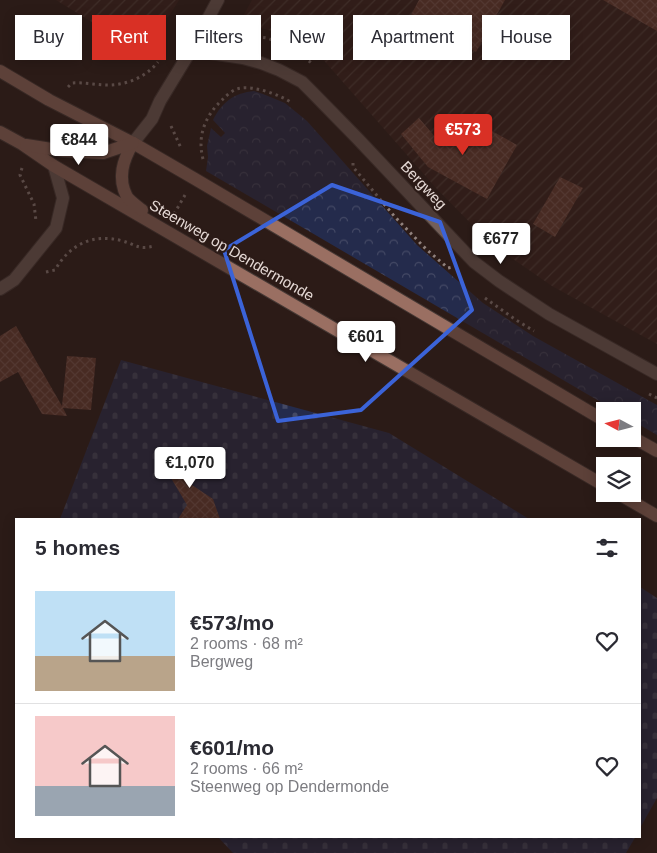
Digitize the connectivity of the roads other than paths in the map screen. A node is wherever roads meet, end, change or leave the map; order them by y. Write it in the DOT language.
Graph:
graph roads {
  1 [pos="218,0"];
  2 [pos="210,15"];
  3 [pos="185,60"];
  4 [pos="250,60"];
  5 [pos="0,71"];
  6 [pos="0,132"];
  7 [pos="133,143"];
  8 [pos="22,144"];
  9 [pos="54,166"];
  10 [pos="164,230"];
  11 [pos="0,289"];
  12 [pos="657,374"];
  13 [pos="596,415"];
  14 [pos="641,442"];
  15 [pos="657,451"];
  16 [pos="596,481"];
  17 [pos="633,502"];
  18 [pos="657,516"];
  1 -- 2 [label="street"];
  3 -- 7 [label="street"];
  4 -- 12 [label="street, Bergweg"];
  5 -- 7 [label="main road"];
  6 -- 8 [label="main road, Steenweg op Dendermonde"];
  7 -- 8 [label="main road"];
  7 -- 10 [label="main road"];
  7 -- 13 [label="main road"];
  8 -- 9 [label="main road, Steenweg op Dendermonde"];
  9 -- 10 [label="main road, Steenweg op Dendermonde"];
  9 -- 11 [label="street"];
  10 -- 16 [label="main road, Steenweg op Dendermonde"];
  14 -- 15 [label="main road"];
  17 -- 18 [label="main road"];
}
